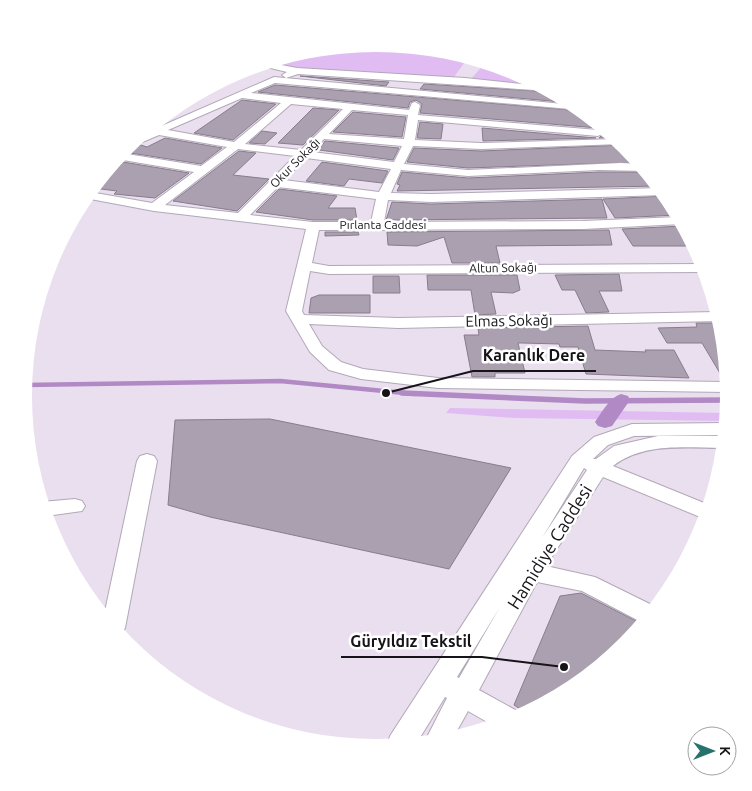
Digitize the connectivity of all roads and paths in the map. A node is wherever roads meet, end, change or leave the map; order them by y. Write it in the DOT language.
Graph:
graph roads {
  1 [pos="447,60"];
  2 [pos="277,67"];
  3 [pos="467,67"];
  4 [pos="297,70"];
  5 [pos="422,78"];
  6 [pos="508,78"];
  7 [pos="274,80"];
  8 [pos="417,93"];
  9 [pos="242,94"];
  10 [pos="289,102"];
  11 [pos="561,106"];
  12 [pos="350,107"];
  13 [pos="413,115"];
  14 [pos="165,125"];
  15 [pos="157,131"];
  16 [pos="598,134"];
  17 [pos="322,136"];
  18 [pos="608,142"];
  19 [pos="409,143"];
  20 [pos="237,145"];
  21 [pos="303,153"];
  22 [pos="129,158"];
  23 [pos="399,167"];
  24 [pos="633,168"];
  25 [pos="202,170"];
  26 [pos="276,183"];
  27 [pos="653,192"];
  28 [pos="383,196"];
  29 [pos="96,197"];
  30 [pos="154,207"];
  31 [pos="240,218"];
  32 [pos="671,221"];
  33 [pos="377,225"];
  34 [pos="313,226"];
  35 [pos="303,266"];
  36 [pos="695,268"];
  37 [pos="710,317"];
  38 [pos="299,319"];
  39 [pos="720,388"];
  40 [pos="718,429"];
  41 [pos="717,442"];
  42 [pos="147,460"];
  43 [pos="589,464"];
  44 [pos="75,506"];
  45 [pos="52,508"];
  46 [pos="700,509"];
  47 [pos="523,568"];
  48 [pos="643,612"];
  49 [pos="115,619"];
  50 [pos="440,681"];
  51 [pos="464,694"];
  52 [pos="501,715"];
  53 [pos="443,732"];
  54 [pos="405,737"];
  1 -- 3 [label="street"];
  2 -- 4 [label="street"];
  3 -- 5 [label="street"];
  3 -- 6 [label="street"];
  4 -- 5 [label="street"];
  4 -- 7 [label="street"];
  5 -- 8 [label="street"];
  7 -- 8 [label="street"];
  7 -- 9 [label="street"];
  8 -- 11 [label="street"];
  8 -- 13 [label="street"];
  9 -- 10 [label="street"];
  9 -- 14 [label="street"];
  10 -- 12 [label="street"];
  10 -- 20 [label="street"];
  12 -- 13 [label="street"];
  12 -- 17 [label="street, Okur Sokağı"];
  13 -- 16 [label="street"];
  13 -- 19 [label="street"];
  15 -- 20 [label="street"];
  17 -- 19 [label="street"];
  17 -- 21 [label="street, Okur Sokağı"];
  18 -- 19 [label="street"];
  19 -- 23 [label="street"];
  20 -- 21 [label="street"];
  20 -- 25 [label="street"];
  21 -- 23 [label="street"];
  21 -- 26 [label="street, Okur Sokağı"];
  22 -- 25 [label="street"];
  23 -- 24 [label="street"];
  23 -- 28 [label="street"];
  25 -- 30 [label="street"];
  26 -- 28 [label="street"];
  26 -- 31 [label="street, Okur Sokağı"];
  27 -- 28 [label="street"];
  28 -- 33 [label="street"];
  29 -- 30 [label="street, Pırlanta Caddesi"];
  30 -- 31 [label="street, Pırlanta Caddesi"];
  31 -- 34 [label="street, Pırlanta Caddesi"];
  32 -- 33 [label="street, Pırlanta Caddesi"];
  33 -- 34 [label="street, Pırlanta Caddesi"];
  34 -- 35 [label="street"];
  35 -- 36 [label="street, Altun Sokağı"];
  35 -- 38 [label="street"];
  37 -- 38 [label="street, Elmas Sokağı"];
  38 -- 39 [label="street"];
  40 -- 43 [label="street"];
  41 -- 43 [label="street, Hamidiye Caddesi"];
  42 -- 49 [label="street"];
  43 -- 46 [label="street"];
  43 -- 47 [label="street, Hamidiye Caddesi"];
  44 -- 45 [label="street"];
  47 -- 48 [label="street"];
  47 -- 50 [label="street"];
  47 -- 51 [label="street, Hamidiye Caddesi"];
  50 -- 51 [label="street"];
  50 -- 54 [label="street"];
  51 -- 52 [label="street"];
  51 -- 53 [label="street, Hamidiye Caddesi"];
}
